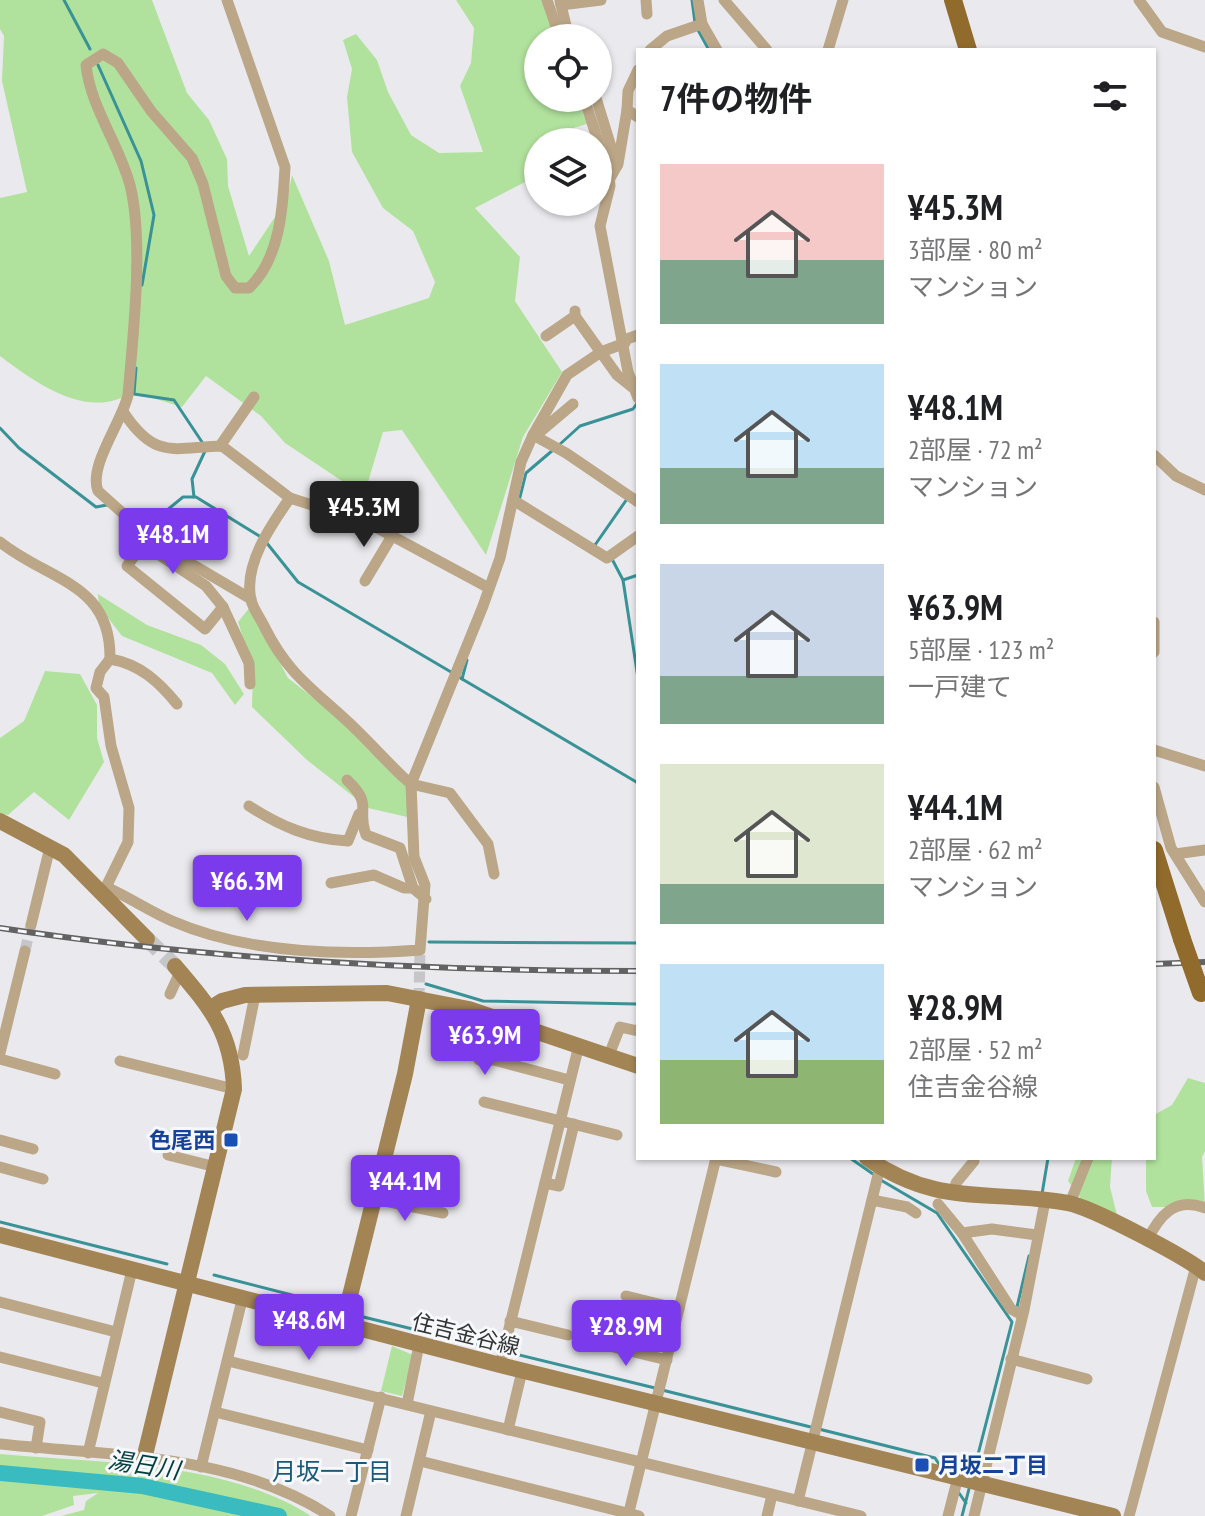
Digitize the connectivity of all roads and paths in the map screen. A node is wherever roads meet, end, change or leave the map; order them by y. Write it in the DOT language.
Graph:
graph roads {
  1 [pos="227,0"];
  2 [pos="547,0"];
  3 [pos="601,0"];
  4 [pos="646,0"];
  5 [pos="698,0"];
  6 [pos="724,0"];
  7 [pos="843,0"];
  8 [pos="953,0"];
  9 [pos="1139,0"];
  10 [pos="560,2"];
  11 [pos="647,14"];
  12 [pos="555,24"];
  13 [pos="566,24"];
  14 [pos="698,26"];
  15 [pos="1205,47"];
  16 [pos="652,48"];
  17 [pos="715,48"];
  18 [pos="765,48"];
  19 [pos="829,48"];
  20 [pos="967,48"];
  21 [pos="636,74"];
  22 [pos="627,110"];
  23 [pos="600,112"];
  24 [pos="636,116"];
  25 [pos="617,166"];
  26 [pos="612,175"];
  27 [pos="602,216"];
  28 [pos="546,336"];
  29 [pos="636,336"];
  30 [pos="625,341"];
  31 [pos="601,352"];
  32 [pos="636,394"];
  33 [pos="254,397"];
  34 [pos="573,404"];
  35 [pos="124,413"];
  36 [pos="534,436"];
  37 [pos="209,447"];
  38 [pos="1156,457"];
  39 [pos="1205,490"];
  40 [pos="290,498"];
  41 [pos="636,501"];
  42 [pos="517,502"];
  43 [pos="392,536"];
  44 [pos="636,537"];
  45 [pos="146,540"];
  46 [pos="0,542"];
  47 [pos="365,581"];
  48 [pos="489,588"];
  49 [pos="251,599"];
  50 [pos="223,607"];
  51 [pos="110,659"];
  52 [pos="250,684"];
  53 [pos="177,704"];
  54 [pos="1156,751"];
  55 [pos="1205,766"];
  56 [pos="347,780"];
  57 [pos="411,784"];
  58 [pos="1156,796"];
  59 [pos="364,802"];
  60 [pos="249,806"];
  61 [pos="0,821"];
  62 [pos="50,847"];
  63 [pos="1205,850"];
  64 [pos="1175,854"];
  65 [pos="1156,856"];
  66 [pos="494,874"];
  67 [pos="331,883"];
  68 [pos="413,888"];
  69 [pos="104,889"];
  70 [pos="426,899"];
  71 [pos="1205,902"];
  72 [pos="31,925"];
  73 [pos="147,939"];
  74 [pos="25,951"];
  75 [pos="178,969"];
  76 [pos="170,994"];
  77 [pos="255,995"];
  78 [pos="1203,998"];
  79 [pos="419,999"];
  80 [pos="211,1008"];
  81 [pos="490,1016"];
  82 [pos="636,1031"];
  83 [pos="579,1045"];
  84 [pos="243,1055"];
  85 [pos="609,1055"];
  86 [pos="0,1056"];
  87 [pos="120,1061"];
  88 [pos="636,1065"];
  89 [pos="55,1074"];
  90 [pos="569,1080"];
  91 [pos="234,1089"];
  92 [pos="484,1102"];
  93 [pos="560,1121"];
  94 [pos="574,1124"];
  95 [pos="617,1135"];
  96 [pos="0,1140"];
  97 [pos="33,1149"];
  98 [pos="168,1155"];
  99 [pos="716,1160"];
  100 [pos="725,1160"];
  101 [pos="974,1161"];
  102 [pos="1084,1161"];
  103 [pos="875,1165"];
  104 [pos="0,1167"];
  105 [pos="216,1167"];
  106 [pos="776,1172"];
  107 [pos="43,1179"];
  108 [pos="545,1183"];
  109 [pos="954,1193"];
  110 [pos="375,1199"];
  111 [pos="872,1200"];
  112 [pos="1041,1201"];
  113 [pos="1070,1203"];
  114 [pos="938,1204"];
  115 [pos="1205,1208"];
  116 [pos="443,1213"];
  117 [pos="916,1213"];
  118 [pos="962,1233"];
  119 [pos="0,1235"];
  120 [pos="1033,1235"];
  121 [pos="1147,1241"];
  122 [pos="132,1270"];
  123 [pos="1201,1270"];
  124 [pos="187,1284"];
  125 [pos="243,1296"];
  126 [pos="626,1296"];
  127 [pos="0,1302"];
  128 [pos="679,1309"];
  129 [pos="1018,1313"];
  130 [pos="345,1316"];
  131 [pos="510,1321"];
  132 [pos="116,1332"];
  133 [pos="568,1335"];
  134 [pos="593,1342"];
  135 [pos="419,1345"];
  136 [pos="502,1356"];
  137 [pos="0,1357"];
  138 [pos="1011,1359"];
  139 [pos="667,1360"];
  140 [pos="228,1361"];
  141 [pos="522,1371"];
  142 [pos="1087,1379"];
  143 [pos="103,1383"];
  144 [pos="658,1394"];
  145 [pos="381,1397"];
  146 [pos="407,1404"];
  147 [pos="431,1411"];
  148 [pos="0,1412"];
  149 [pos="215,1412"];
  150 [pos="508,1430"];
  151 [pos="815,1433"];
  152 [pos="0,1444"];
  153 [pos="36,1448"];
  154 [pos="368,1450"];
  155 [pos="88,1453"];
  156 [pos="144,1459"];
  157 [pos="420,1461"];
  158 [pos="641,1462"];
  159 [pos="201,1467"];
  160 [pos="961,1481"];
  161 [pos="772,1495"];
  162 [pos="798,1501"];
  163 [pos="822,1512"];
  164 [pos="410,1515"];
  165 [pos="632,1515"];
  166 [pos="330,1516"];
  167 [pos="351,1516"];
  168 [pos="767,1516"];
  169 [pos="861,1516"];
  170 [pos="948,1516"];
  171 [pos="974,1516"];
  172 [pos="1113,1516"];
  173 [pos="1129,1516"];
  1 -- 35 [label="street"];
  2 -- 12 [label="street"];
  3 -- 10 [label="street"];
  4 -- 11 [label="street"];
  5 -- 14 [label="street"];
  6 -- 18 [label="street"];
  7 -- 19 [label="street"];
  8 -- 20 [label="main road"];
  9 -- 15 [label="street"];
  10 -- 13 [label="street"];
  14 -- 16 [label="street"];
  14 -- 17 [label="street"];
  21 -- 22 [label="street"];
  22 -- 24 [label="street"];
  22 -- 25 [label="street"];
  23 -- 25 [label="street"];
  25 -- 26 [label="street"];
  27 -- 30 [label="street"];
  28 -- 31 [label="street"];
  29 -- 30 [label="street"];
  30 -- 31 [label="street"];
  30 -- 32 [label="street"];
  31 -- 32 [label="street"];
  31 -- 36 [label="street"];
  33 -- 37 [label="street"];
  34 -- 36 [label="street"];
  35 -- 37 [label="street"];
  35 -- 45 [label="street"];
  36 -- 41 [label="street"];
  36 -- 42 [label="street"];
  37 -- 40 [label="street"];
  38 -- 39 [label="street"];
  40 -- 43 [label="street"];
  40 -- 49 [label="street"];
  42 -- 44 [label="street"];
  42 -- 48 [label="street"];
  43 -- 47 [label="street"];
  43 -- 48 [label="street"];
  45 -- 49 [label="street"];
  45 -- 50 [label="street"];
  45 -- 50 [label="street"];
  46 -- 51 [label="street"];
  48 -- 57 [label="street"];
  49 -- 57 [label="street"];
  50 -- 52 [label="street"];
  51 -- 53 [label="street"];
  51 -- 69 [label="street"];
  54 -- 55 [label="street"];
  56 -- 59 [label="street"];
  57 -- 66 [label="street"];
  57 -- 70 [label="street"];
  58 -- 64 [label="street"];
  59 -- 60 [label="street"];
  59 -- 68 [label="street"];
  61 -- 62 [label="street"];
  62 -- 69 [label="street"];
  62 -- 72 [label="street"];
  63 -- 64 [label="street"];
  64 -- 71 [label="street"];
  65 -- 78 [label="main road, bridge"];
  67 -- 68 [label="street"];
  68 -- 70 [label="street"];
  69 -- 70 [label="street"];
  69 -- 73 [label="street"];
  74 -- 86 [label="street"];
  75 -- 76 [label="street"];
  75 -- 80 [label="street"];
  77 -- 79 [label="street"];
  77 -- 80 [label="street"];
  77 -- 84 [label="street"];
  79 -- 81 [label="street"];
  79 -- 110 [label="street"];
  80 -- 91 [label="street"];
  81 -- 83 [label="street"];
  81 -- 90 [label="street"];
  82 -- 85 [label="street"];
  83 -- 85 [label="street"];
  83 -- 90 [label="street"];
  85 -- 88 [label="street"];
  86 -- 89 [label="street"];
  87 -- 91 [label="street"];
  90 -- 93 [label="street"];
  91 -- 105 [label="street"];
  92 -- 93 [label="street"];
  93 -- 94 [label="street"];
  93 -- 108 [label="street"];
  94 -- 95 [label="street"];
  94 -- 108 [label="street"];
  96 -- 97 [label="street"];
  98 -- 105 [label="street"];
  99 -- 128 [label="street"];
  100 -- 106 [label="street"];
  101 -- 109 [label="street"];
  102 -- 113 [label="street"];
  103 -- 109 [label="street"];
  103 -- 111 [label="street"];
  104 -- 107 [label="street"];
  105 -- 124 [label="street"];
  108 -- 131 [label="street"];
  109 -- 112 [label="street"];
  110 -- 116 [label="street"];
  110 -- 130 [label="street"];
  111 -- 117 [label="street"];
  111 -- 151 [label="street"];
  112 -- 113 [label="street"];
  112 -- 120 [label="street"];
  113 -- 121 [label="street"];
  114 -- 118 [label="street"];
  115 -- 121 [label="street"];
  118 -- 120 [label="street"];
  118 -- 129 [label="street"];
  119 -- 122 [label="street, 住吉金谷線"];
  120 -- 129 [label="street"];
  121 -- 123 [label="street"];
  122 -- 124 [label="street, 住吉金谷線"];
  122 -- 132 [label="street"];
  123 -- 173 [label="street"];
  124 -- 125 [label="street, 住吉金谷線"];
  124 -- 156 [label="street"];
  125 -- 130 [label="street, 住吉金谷線"];
  125 -- 140 [label="street"];
  126 -- 128 [label="street"];
  127 -- 132 [label="street"];
  128 -- 139 [label="street"];
  129 -- 138 [label="street"];
  130 -- 135 [label="street, 住吉金谷線"];
  131 -- 133 [label="street"];
  131 -- 136 [label="street"];
  132 -- 143 [label="street"];
  134 -- 139 [label="street"];
  135 -- 136 [label="street, 住吉金谷線"];
  135 -- 146 [label="street"];
  136 -- 141 [label="street, 住吉金谷線"];
  137 -- 143 [label="street"];
  138 -- 142 [label="street"];
  138 -- 160 [label="street"];
  139 -- 144 [label="street"];
  140 -- 145 [label="street"];
  140 -- 149 [label="street"];
  141 -- 144 [label="street, 住吉金谷線"];
  141 -- 150 [label="street"];
  143 -- 155 [label="street"];
  144 -- 151 [label="street, 住吉金谷線"];
  144 -- 158 [label="street"];
  145 -- 146 [label="street"];
  145 -- 154 [label="street"];
  146 -- 147 [label="street"];
  147 -- 150 [label="street"];
  147 -- 157 [label="street"];
  148 -- 153 [label="street"];
  149 -- 154 [label="street"];
  149 -- 159 [label="street"];
  150 -- 158 [label="street"];
  151 -- 160 [label="street, 住吉金谷線"];
  151 -- 162 [label="street"];
  152 -- 153 [label="street"];
  153 -- 155 [label="street"];
  154 -- 167 [label="street"];
  155 -- 156 [label="street"];
  156 -- 159 [label="street"];
  157 -- 164 [label="street"];
  157 -- 165 [label="street"];
  158 -- 161 [label="street"];
  158 -- 165 [label="street"];
  159 -- 166 [label="street"];
  160 -- 170 [label="street"];
  160 -- 171 [label="street"];
  160 -- 172 [label="street, 住吉金谷線"];
  161 -- 162 [label="street"];
  161 -- 168 [label="street"];
  162 -- 163 [label="street"];
  163 -- 169 [label="street"];
}
